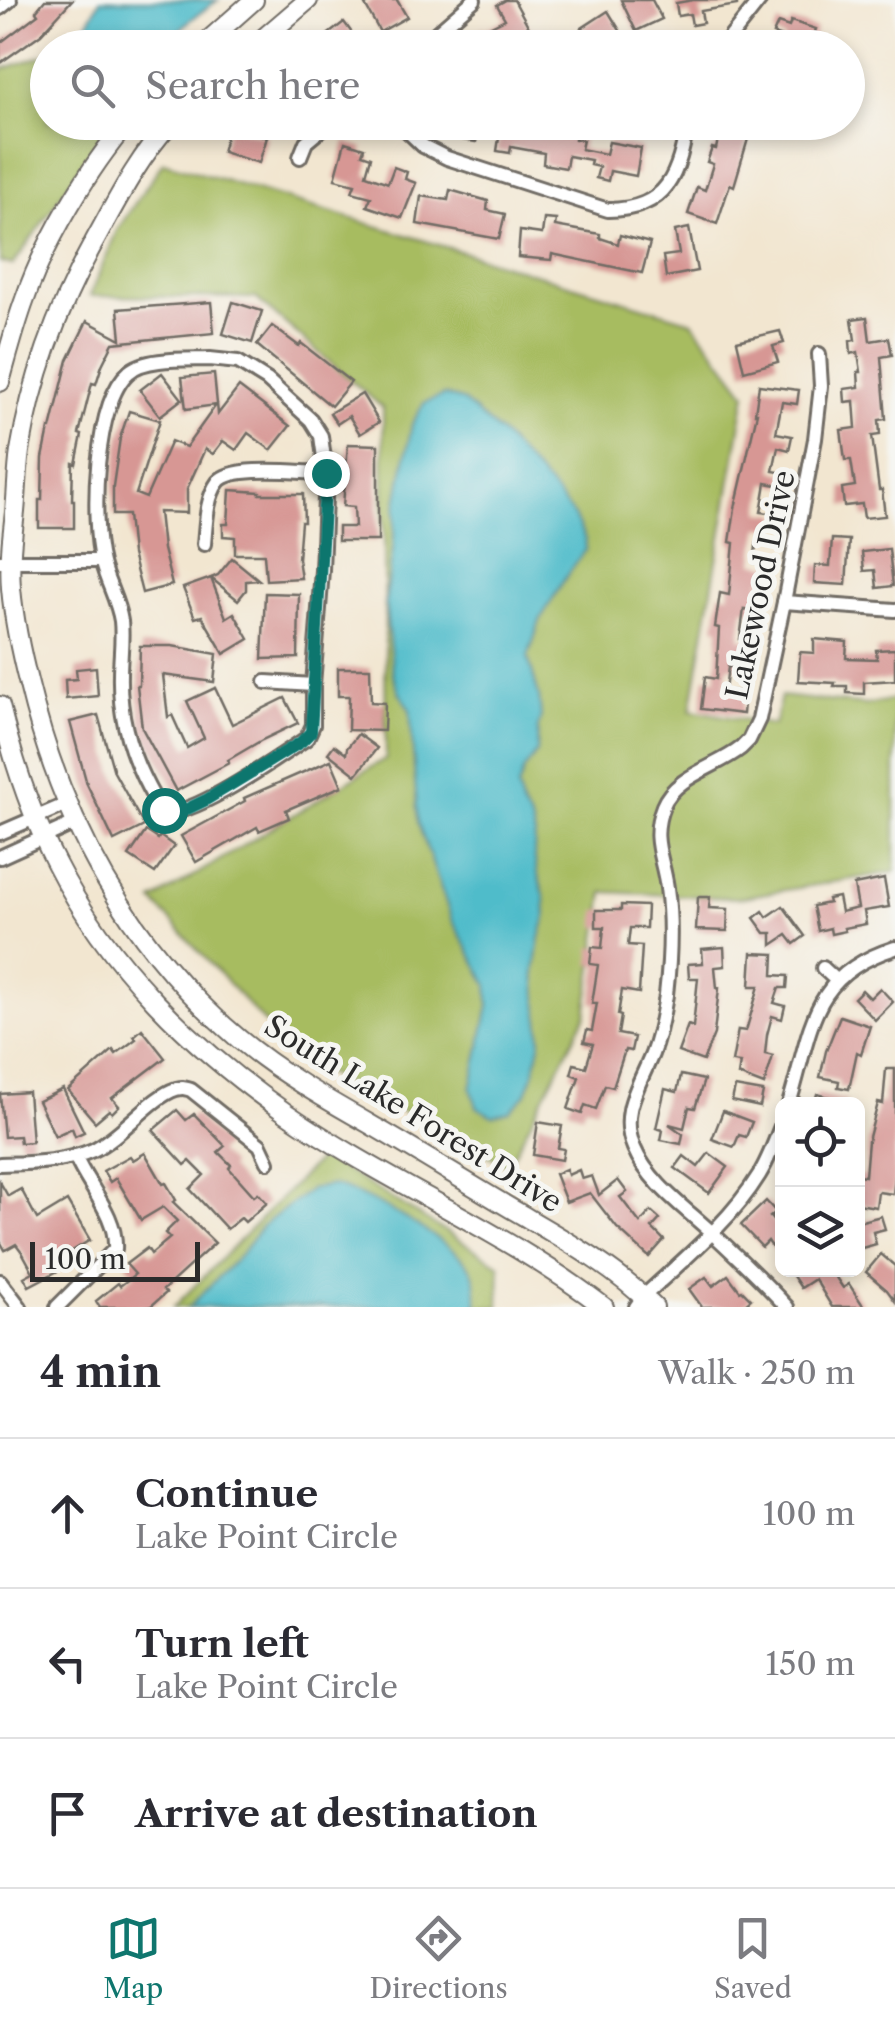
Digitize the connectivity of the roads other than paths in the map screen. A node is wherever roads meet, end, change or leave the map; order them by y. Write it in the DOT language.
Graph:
graph roads {
  1 [pos="10,0"];
  2 [pos="254,0"];
  3 [pos="308,0"];
  4 [pos="474,0"];
  5 [pos="760,0"];
  6 [pos="0,8"];
  7 [pos="220,30"];
  8 [pos="273,30"];
  9 [pos="440,30"];
  10 [pos="736,30"];
  11 [pos="115,140"];
  12 [pos="156,140"];
  13 [pos="308,140"];
  14 [pos="417,140"];
  15 [pos="684,140"];
  16 [pos="300,157"];
  17 [pos="818,354"];
  18 [pos="0,382"];
  19 [pos="326,473"];
  20 [pos="204,544"];
  21 [pos="5,561"];
  22 [pos="101,561"];
  23 [pos="784,602"];
  24 [pos="895,610"];
  25 [pos="266,682"];
  26 [pos="313,685"];
  27 [pos="0,706"];
  28 [pos="67,804"];
  29 [pos="36,817"];
  30 [pos="75,823"];
  31 [pos="0,833"];
  32 [pos="44,838"];
  33 [pos="0,857"];
  34 [pos="895,948"];
  35 [pos="823,968"];
  36 [pos="836,980"];
  37 [pos="791,1097"];
  38 [pos="775,1139"];
  39 [pos="76,1156"];
  40 [pos="268,1162"];
  41 [pos="0,1164"];
  42 [pos="712,1233"];
  43 [pos="0,1281"];
  44 [pos="644,1304"];
  45 [pos="20,1307"];
  46 [pos="57,1307"];
  47 [pos="604,1307"];
  48 [pos="787,1307"];
  1 -- 6 [label="street"];
  2 -- 7 [label="main road"];
  3 -- 8 [label="main road"];
  4 -- 9 [label="street"];
  5 -- 10 [label="street"];
  11 -- 18 [label="main road"];
  12 -- 21 [label="main road, South Lake Forest Drive"];
  13 -- 16 [label="street"];
  14 -- 15 [label="street"];
  17 -- 23 [label="street, Lakewood Drive"];
  19 -- 20 [label="street"];
  19 -- 22 [label="street"];
  19 -- 26 [label="street"];
  21 -- 22 [label="street"];
  21 -- 28 [label="main road, South Lake Forest Drive"];
  22 -- 26 [label="street"];
  23 -- 24 [label="street"];
  23 -- 42 [label="street, Lakewood Drive"];
  25 -- 26 [label="street"];
  27 -- 29 [label="main road, South Lake Forest Drive"];
  28 -- 29 [label="street"];
  28 -- 30 [label="main road, South Lake Forest Drive"];
  29 -- 31 [label="street"];
  29 -- 32 [label="main road, South Lake Forest Drive"];
  30 -- 32 [label="street"];
  30 -- 44 [label="main road, South Lake Forest Drive"];
  32 -- 33 [label="street"];
  32 -- 47 [label="main road, South Lake Forest Drive"];
  34 -- 36 [label="street"];
  35 -- 36 [label="street"];
  36 -- 37 [label="street"];
  38 -- 42 [label="street"];
  39 -- 40 [label="street"];
  39 -- 41 [label="street"];
  39 -- 46 [label="street"];
  42 -- 44 [label="street"];
  42 -- 48 [label="street, Lakewood Drive"];
  43 -- 45 [label="street"];
}
